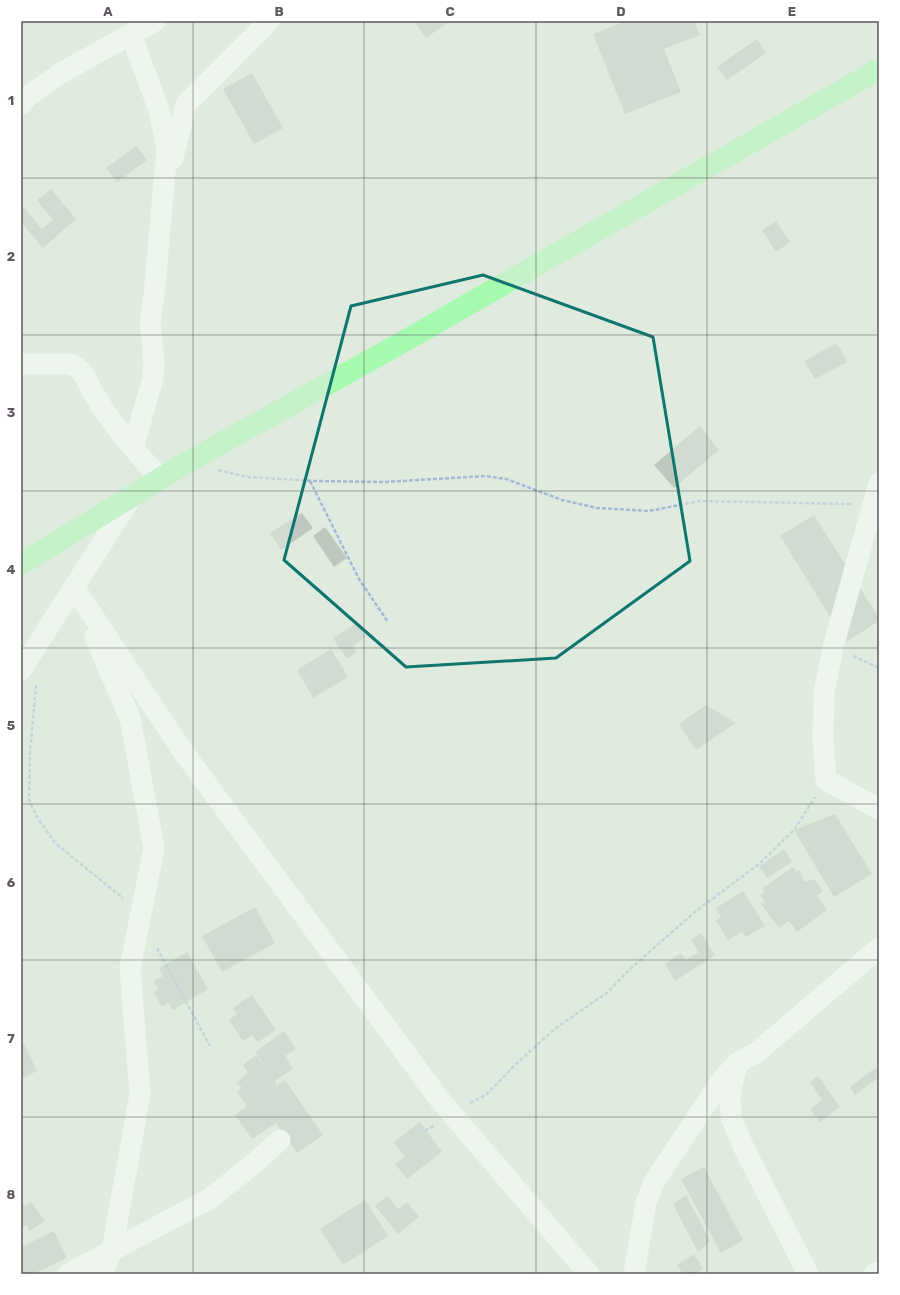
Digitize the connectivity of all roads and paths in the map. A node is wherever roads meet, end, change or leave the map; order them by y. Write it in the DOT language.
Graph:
graph roads {
  1 [pos="155,21"];
  2 [pos="269,21"];
  3 [pos="131,34"];
  4 [pos="879,68"];
  5 [pos="21,104"];
  6 [pos="164,196"];
  7 [pos="21,364"];
  8 [pos="133,448"];
  9 [pos="186,463"];
  10 [pos="161,480"];
  11 [pos="310,480"];
  12 [pos="876,493"];
  13 [pos="130,498"];
  14 [pos="21,564"];
  15 [pos="74,587"];
  16 [pos="388,622"];
  17 [pos="832,647"];
  18 [pos="879,668"];
  19 [pos="21,670"];
  20 [pos="36,684"];
  21 [pos="826,780"];
  22 [pos="879,809"];
  23 [pos="140,920"];
  24 [pos="879,948"];
  25 [pos="210,1046"];
  26 [pos="737,1063"];
  27 [pos="452,1114"];
  28 [pos="425,1131"];
  29 [pos="280,1140"];
  30 [pos="112,1251"];
  31 [pos="879,1272"];
  32 [pos="68,1274"];
  33 [pos="102,1274"];
  34 [pos="589,1274"];
  35 [pos="634,1274"];
  36 [pos="808,1274"];
  37 [pos="874,1274"];
  1 -- 3 [label="street"];
  2 -- 6 [label="street"];
  3 -- 5 [label="street"];
  3 -- 6 [label="street"];
  4 -- 9 [label="main road"];
  6 -- 8 [label="street"];
  7 -- 8 [label="street"];
  8 -- 10 [label="street"];
  9 -- 10 [label="main road"];
  9 -- 11 [label="path"];
  10 -- 13 [label="main road"];
  11 -- 12 [label="path"];
  11 -- 16 [label="path"];
  12 -- 17 [label="street"];
  13 -- 14 [label="main road"];
  13 -- 15 [label="street"];
  15 -- 19 [label="street"];
  15 -- 23 [label="street"];
  15 -- 27 [label="street"];
  17 -- 18 [label="path"];
  17 -- 21 [label="street"];
  20 -- 23 [label="path"];
  21 -- 22 [label="street"];
  21 -- 27 [label="path"];
  23 -- 25 [label="path"];
  23 -- 30 [label="street"];
  24 -- 26 [label="street"];
  26 -- 35 [label="street"];
  26 -- 36 [label="street"];
  27 -- 28 [label="path"];
  27 -- 34 [label="street"];
  29 -- 30 [label="street"];
  30 -- 32 [label="street"];
  30 -- 33 [label="street"];
  31 -- 37 [label="street"];
}
